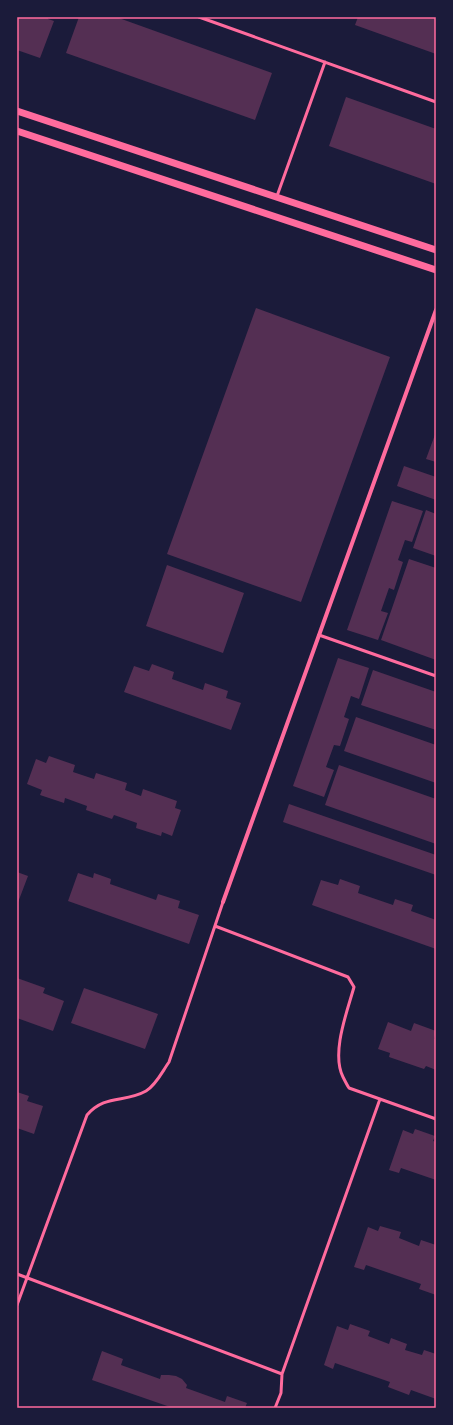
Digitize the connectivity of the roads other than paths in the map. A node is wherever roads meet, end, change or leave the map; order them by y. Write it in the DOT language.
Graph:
graph roads {
  1 [pos="199,17"];
  2 [pos="325,62"];
  3 [pos="436,102"];
  4 [pos="17,111"];
  5 [pos="17,132"];
  6 [pos="277,197"];
  7 [pos="436,250"];
  8 [pos="436,270"];
  9 [pos="436,310"];
  10 [pos="319,636"];
  11 [pos="436,676"];
  12 [pos="223,902"];
  13 [pos="215,926"];
  14 [pos="380,1099"];
  15 [pos="436,1119"];
  16 [pos="17,1274"];
  17 [pos="27,1278"];
  18 [pos="17,1306"];
  19 [pos="282,1374"];
  20 [pos="276,1408"];
  1 -- 2 [label="lane"];
  2 -- 3 [label="lane"];
  2 -- 6 [label="lane"];
  4 -- 6 [label="street"];
  5 -- 8 [label="street"];
  6 -- 7 [label="street"];
  9 -- 10 [label="street"];
  10 -- 11 [label="lane"];
  10 -- 12 [label="street"];
  12 -- 13 [label="lane"];
  13 -- 14 [label="lane"];
  13 -- 17 [label="lane"];
  14 -- 15 [label="lane"];
  14 -- 19 [label="lane"];
  16 -- 17 [label="lane"];
  17 -- 18 [label="lane"];
  17 -- 19 [label="lane"];
  19 -- 20 [label="lane"];
}
